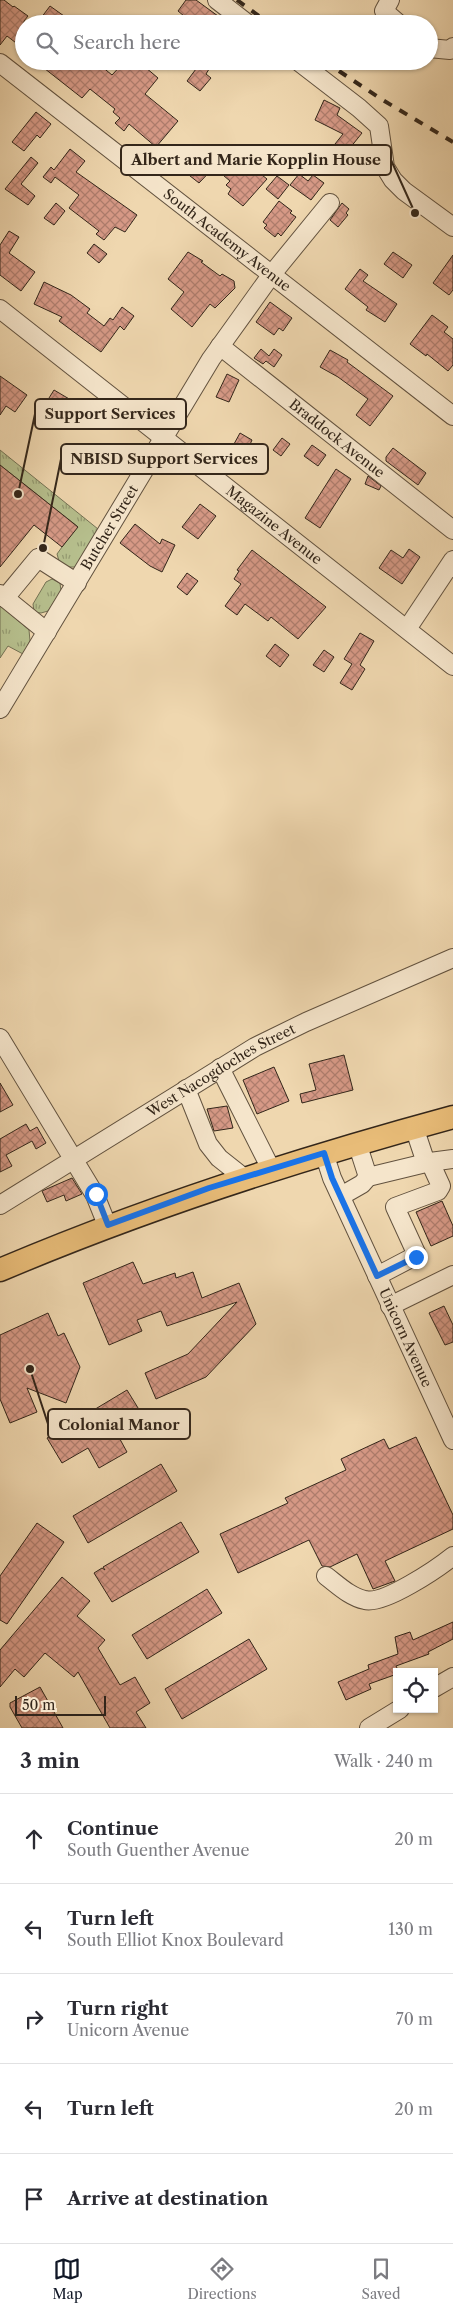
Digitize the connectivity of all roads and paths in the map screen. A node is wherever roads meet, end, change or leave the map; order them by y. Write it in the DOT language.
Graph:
graph roads {
  1 [pos="217,0"];
  2 [pos="390,0"];
  3 [pos="236,15"];
  4 [pos="388,15"];
  5 [pos="453,47"];
  6 [pos="438,49"];
  7 [pos="0,63"];
  8 [pos="310,70"];
  9 [pos="330,203"];
  10 [pos="453,227"];
  11 [pos="272,274"];
  12 [pos="0,309"];
  13 [pos="220,346"];
  14 [pos="453,416"];
  15 [pos="163,437"];
  16 [pos="453,530"];
  17 [pos="453,560"];
  18 [pos="77,583"];
  19 [pos="3,596"];
  20 [pos="407,629"];
  21 [pos="48,632"];
  22 [pos="453,666"];
  23 [pos="0,709"];
  24 [pos="453,958"];
  25 [pos="0,1038"];
  26 [pos="220,1068"];
  27 [pos="186,1089"];
  28 [pos="453,1117"];
  29 [pos="414,1127"];
  30 [pos="358,1143"];
  31 [pos="324,1153"];
  32 [pos="453,1158"];
  33 [pos="74,1159"];
  34 [pos="428,1162"];
  35 [pos="271,1169"];
  36 [pos="243,1177"];
  37 [pos="368,1177"];
  38 [pos="340,1196"];
  39 [pos="0,1205"];
  40 [pos="108,1225"];
  41 [pos="0,1270"];
  42 [pos="453,1275"];
  43 [pos="377,1276"];
  44 [pos="390,1306"];
  45 [pos="453,1440"];
  46 [pos="453,1556"];
  47 [pos="326,1576"];
  48 [pos="453,1677"];
  49 [pos="438,1686"];
  50 [pos="393,1713"];
  51 [pos="369,1728"];
  1 -- 3 [label="street"];
  2 -- 4 [label="street"];
  5 -- 6 [label="street"];
  7 -- 11 [label="street, South Academy Avenue"];
  8 -- 10 [label="street"];
  9 -- 11 [label="street, Butcher Street"];
  11 -- 13 [label="street, Butcher Street"];
  11 -- 14 [label="street, South Academy Avenue"];
  12 -- 15 [label="street, Magazine Avenue"];
  13 -- 15 [label="street, Butcher Street"];
  13 -- 16 [label="street, Braddock Avenue"];
  15 -- 18 [label="street, Butcher Street"];
  15 -- 20 [label="street, Magazine Avenue"];
  17 -- 20 [label="street"];
  18 -- 19 [label="street"];
  18 -- 21 [label="street, Butcher Street"];
  19 -- 21 [label="street"];
  20 -- 22 [label="street, Magazine Avenue"];
  21 -- 23 [label="street, Butcher Street"];
  24 -- 26 [label="street, West Nacogdoches Street"];
  25 -- 33 [label="street"];
  26 -- 27 [label="street, West Nacogdoches Street"];
  26 -- 35 [label="street"];
  27 -- 33 [label="street, West Nacogdoches Street"];
  27 -- 36 [label="street"];
  28 -- 29 [label="main road"];
  29 -- 30 [label="main road"];
  29 -- 34 [label="street"];
  30 -- 31 [label="main road"];
  30 -- 37 [label="street"];
  31 -- 35 [label="main road"];
  31 -- 38 [label="street, Unicorn Avenue"];
  32 -- 34 [label="street"];
  33 -- 39 [label="street, West Nacogdoches Street"];
  33 -- 40 [label="street"];
  34 -- 37 [label="street"];
  34 -- 43 [label="street"];
  35 -- 36 [label="main road"];
  36 -- 40 [label="main road"];
  37 -- 38 [label="street"];
  38 -- 43 [label="street, Unicorn Avenue"];
  40 -- 41 [label="main road"];
  42 -- 44 [label="street"];
  43 -- 44 [label="street, Unicorn Avenue"];
  44 -- 45 [label="street, Unicorn Avenue"];
  46 -- 47 [label="street"];
  48 -- 49 [label="street"];
  50 -- 51 [label="street"];
}
